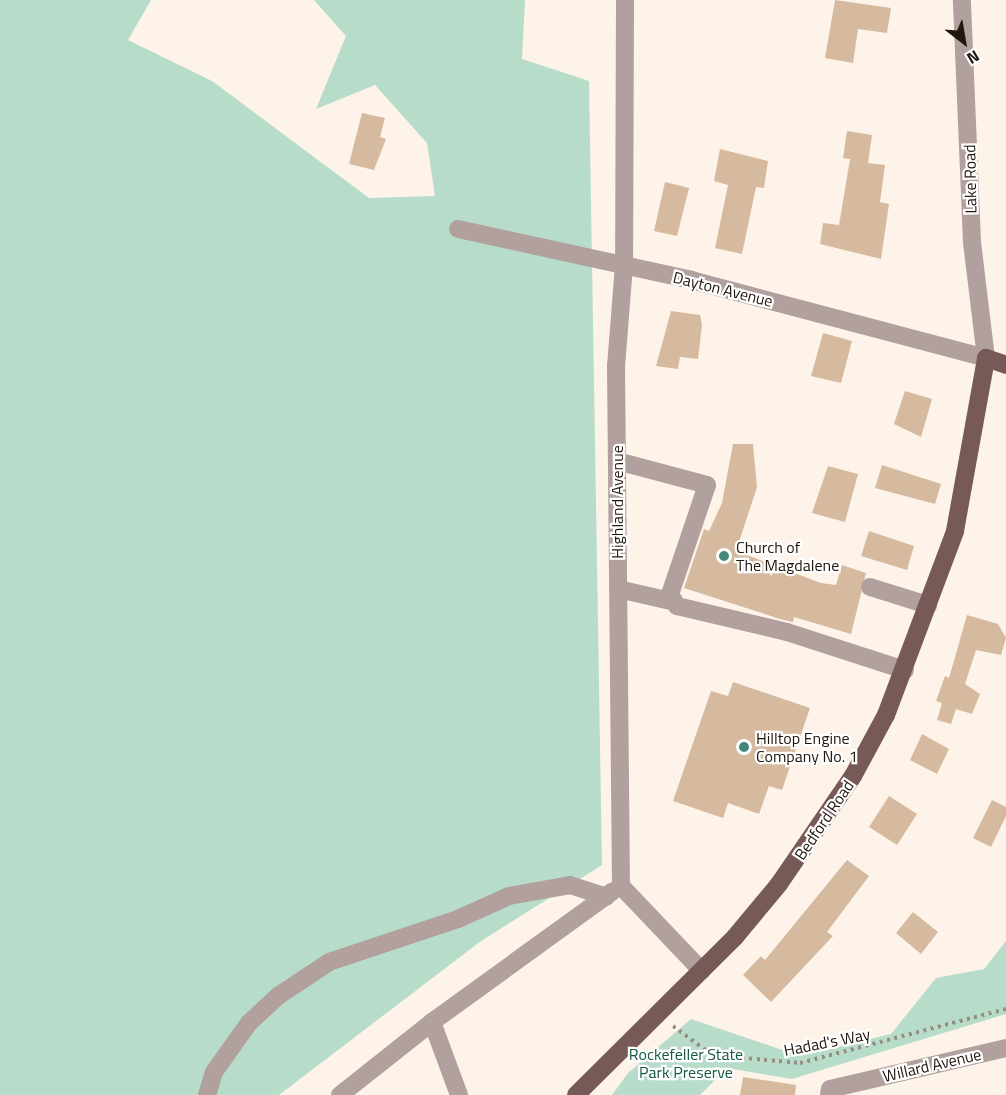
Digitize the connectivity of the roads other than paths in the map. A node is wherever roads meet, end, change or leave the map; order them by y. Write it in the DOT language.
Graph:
graph roads {
  1 [pos="625,0"];
  2 [pos="962,0"];
  3 [pos="458,229"];
  4 [pos="624,265"];
  5 [pos="986,358"];
  6 [pos="1006,365"];
  7 [pos="617,461"];
  8 [pos="870,587"];
  9 [pos="618,589"];
  10 [pos="670,601"];
  11 [pos="928,605"];
  12 [pos="905,670"];
  13 [pos="621,886"];
  14 [pos="606,897"];
  15 [pos="702,971"];
  16 [pos="432,1022"];
  17 [pos="1006,1048"];
  18 [pos="207,1095"];
  19 [pos="340,1095"];
  20 [pos="459,1095"];
  21 [pos="576,1095"];
  22 [pos="829,1095"];
  1 -- 4 [label="street, Highland Avenue"];
  2 -- 5 [label="street, Lake Road"];
  3 -- 4 [label="street, Dayton Avenue"];
  4 -- 5 [label="street, Dayton Avenue"];
  4 -- 7 [label="street, Highland Avenue"];
  5 -- 6 [label="main road"];
  5 -- 11 [label="main road, Bedford Road"];
  7 -- 9 [label="street, Highland Avenue"];
  7 -- 10 [label="street"];
  8 -- 11 [label="street"];
  9 -- 10 [label="street"];
  9 -- 13 [label="street, Highland Avenue"];
  10 -- 12 [label="street"];
  11 -- 12 [label="main road, Bedford Road"];
  12 -- 15 [label="main road, Bedford Road"];
  13 -- 14 [label="street"];
  13 -- 15 [label="street"];
  14 -- 16 [label="street"];
  14 -- 18 [label="street"];
  15 -- 21 [label="main road, Bedford Road"];
  16 -- 19 [label="street"];
  16 -- 20 [label="street"];
  17 -- 22 [label="street, Willard Avenue"];
}
